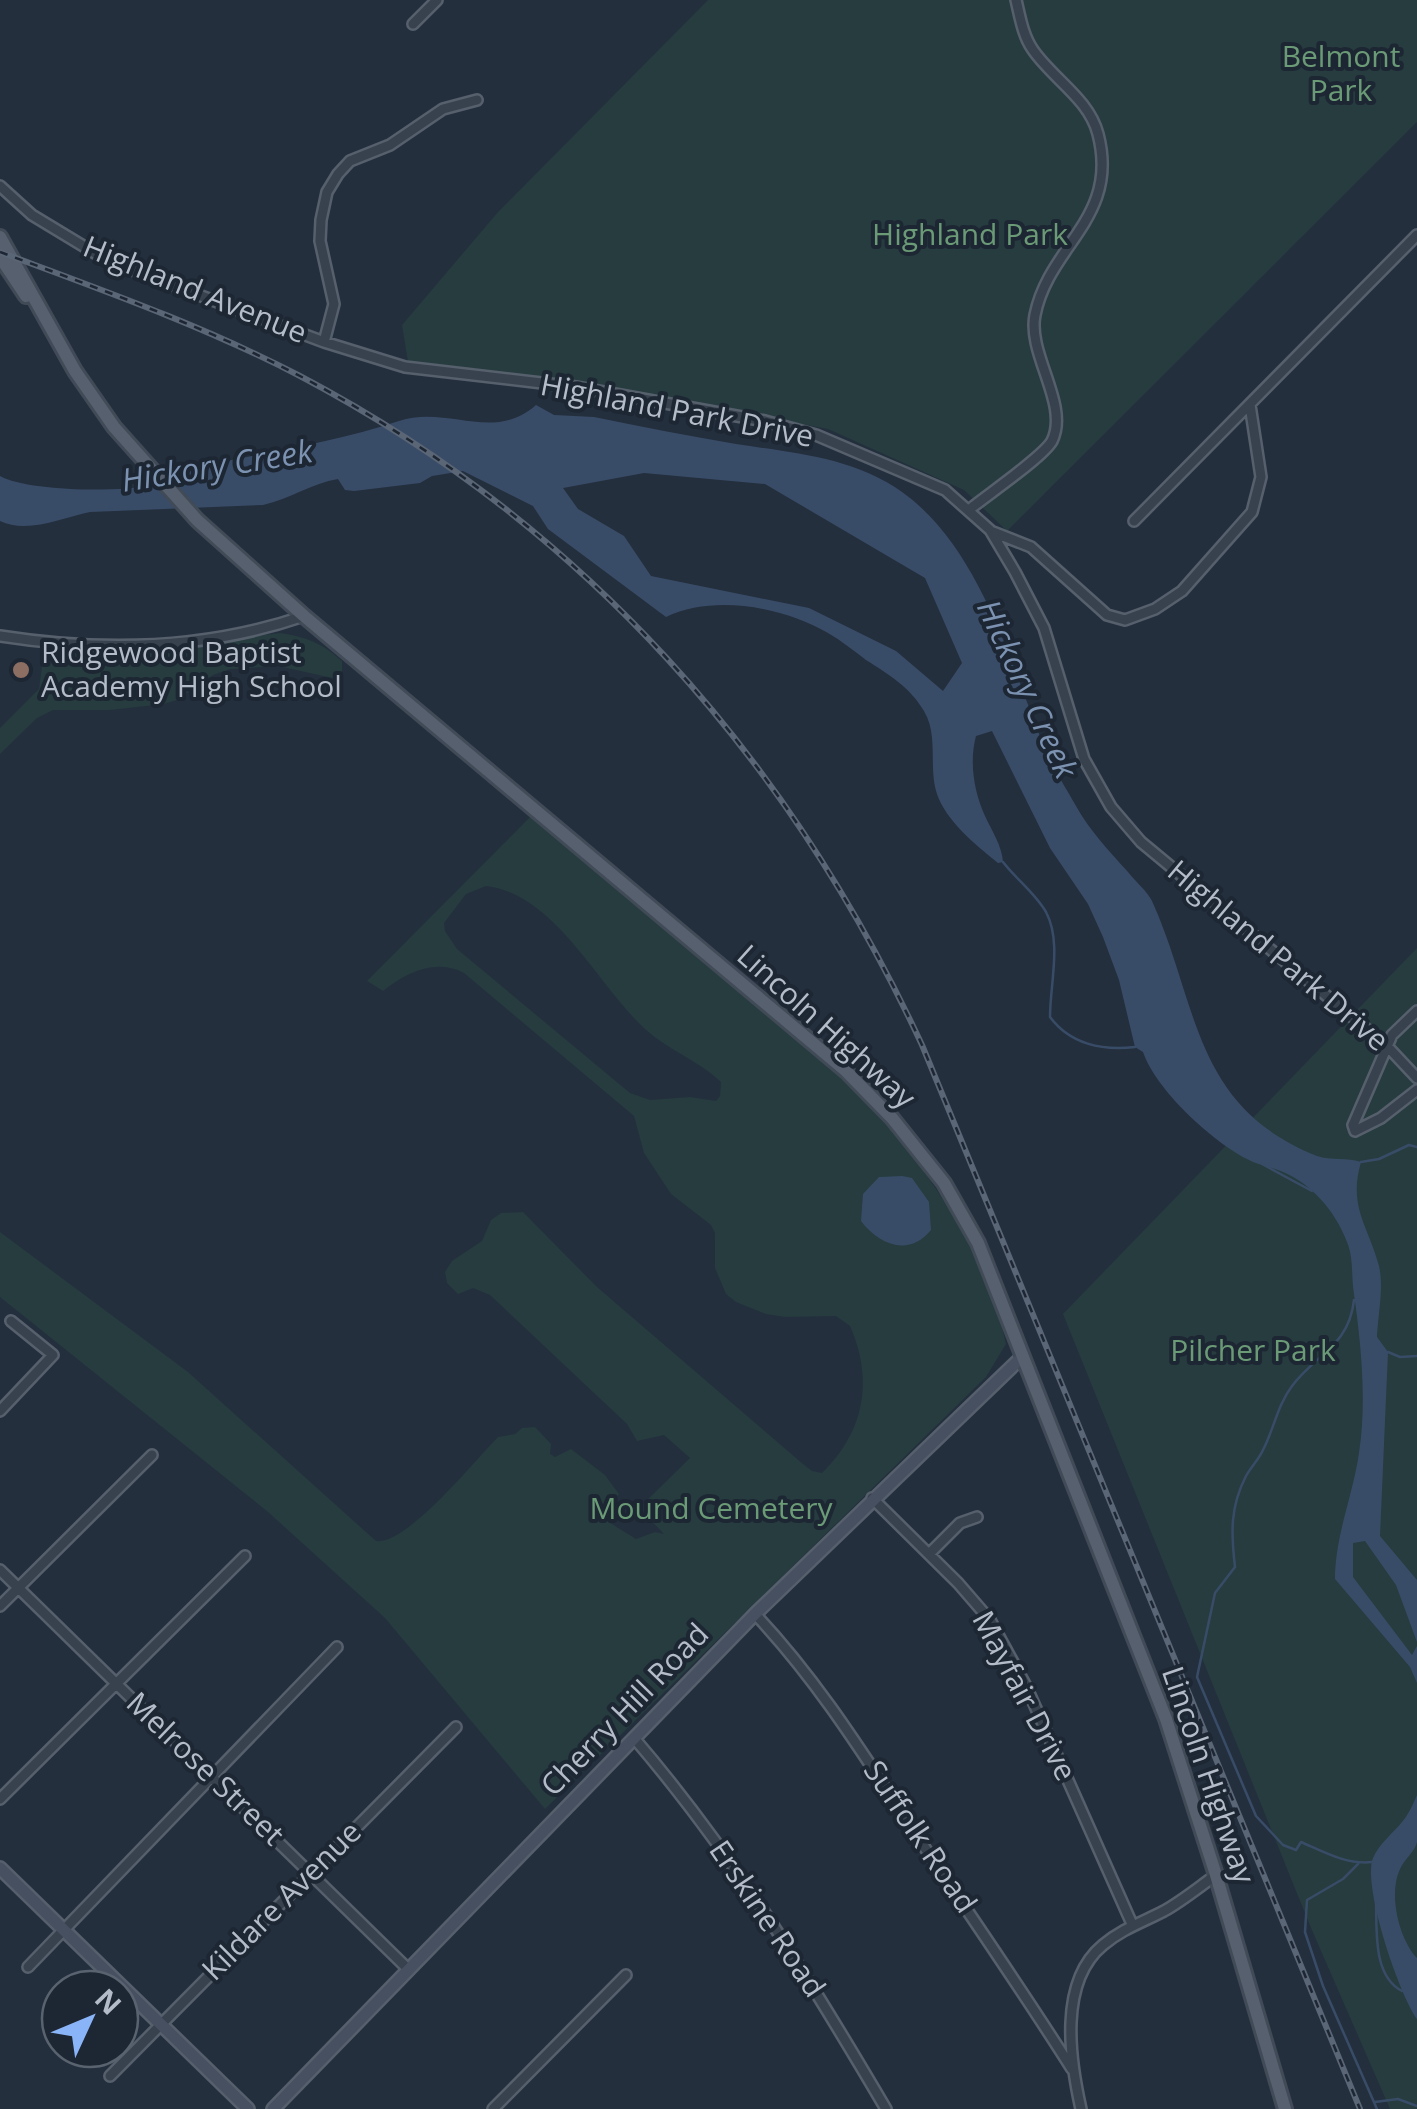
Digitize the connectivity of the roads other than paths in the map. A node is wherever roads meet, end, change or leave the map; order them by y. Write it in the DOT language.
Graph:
graph roads {
  1 [pos="437,0"];
  2 [pos="1016,0"];
  3 [pos="414,24"];
  4 [pos="476,100"];
  5 [pos="0,186"];
  6 [pos="1417,235"];
  7 [pos="0,237"];
  8 [pos="0,257"];
  9 [pos="43,318"];
  10 [pos="324,342"];
  11 [pos="405,366"];
  12 [pos="1250,405"];
  13 [pos="970,509"];
  14 [pos="1134,521"];
  15 [pos="990,530"];
  16 [pos="304,616"];
  17 [pos="0,636"];
  18 [pos="1417,1011"];
  19 [pos="1388,1046"];
  20 [pos="1417,1078"];
  21 [pos="1417,1090"];
  22 [pos="11,1321"];
  23 [pos="1022,1356"];
  24 [pos="0,1411"];
  25 [pos="152,1456"];
  26 [pos="872,1498"];
  27 [pos="978,1517"];
  28 [pos="929,1554"];
  29 [pos="245,1556"];
  30 [pos="0,1570"];
  31 [pos="18,1588"];
  32 [pos="0,1606"];
  33 [pos="754,1614"];
  34 [pos="337,1647"];
  35 [pos="116,1682"];
  36 [pos="456,1727"];
  37 [pos="634,1738"];
  38 [pos="213,1777"];
  39 [pos="0,1798"];
  40 [pos="0,1868"];
  41 [pos="310,1872"];
  42 [pos="1216,1876"];
  43 [pos="1132,1924"];
  44 [pos="63,1930"];
  45 [pos="28,1967"];
  46 [pos="409,1970"];
  47 [pos="626,1974"];
  48 [pos="160,2024"];
  49 [pos="1072,2069"];
  50 [pos="110,2076"];
  51 [pos="248,2109"];
  52 [pos="274,2109"];
  53 [pos="493,2109"];
  54 [pos="886,2109"];
  55 [pos="1080,2109"];
  56 [pos="1285,2109"];
  1 -- 3 [label="street"];
  2 -- 13 [label="street"];
  4 -- 10 [label="street"];
  5 -- 10 [label="street, Highland Avenue"];
  6 -- 12 [label="street"];
  7 -- 9 [label="main road, Lincoln Highway"];
  8 -- 9 [label="main road, Lincoln Highway"];
  9 -- 16 [label="main road, Lincoln Highway"];
  10 -- 11 [label="street, Highland Avenue"];
  11 -- 13 [label="street, Highland Park Drive"];
  12 -- 14 [label="street"];
  12 -- 15 [label="street"];
  13 -- 15 [label="street, Highland Park Drive"];
  15 -- 19 [label="street, Highland Park Drive"];
  16 -- 17 [label="street"];
  16 -- 23 [label="main road, Lincoln Highway"];
  18 -- 19 [label="street"];
  19 -- 20 [label="street, Highland Park Drive"];
  19 -- 21 [label="street"];
  22 -- 24 [label="street"];
  23 -- 26 [label="street, Cherry Hill Road"];
  23 -- 42 [label="main road, Lincoln Highway"];
  25 -- 31 [label="street"];
  26 -- 28 [label="street, Mayfair Drive"];
  26 -- 33 [label="street, Cherry Hill Road"];
  27 -- 28 [label="street"];
  28 -- 43 [label="street, Mayfair Drive"];
  29 -- 35 [label="street"];
  30 -- 31 [label="street, Melrose Street"];
  31 -- 32 [label="street"];
  31 -- 35 [label="street, Melrose Street"];
  33 -- 37 [label="street, Cherry Hill Road"];
  33 -- 49 [label="street, Suffolk Road"];
  34 -- 38 [label="street"];
  35 -- 38 [label="street, Melrose Street"];
  35 -- 39 [label="street"];
  36 -- 41 [label="street, Kildare Avenue"];
  37 -- 46 [label="street, Cherry Hill Road"];
  37 -- 54 [label="street, Erskine Road"];
  38 -- 41 [label="street, Melrose Street"];
  38 -- 44 [label="street"];
  40 -- 44 [label="street"];
  41 -- 46 [label="street, Melrose Street"];
  41 -- 48 [label="street, Kildare Avenue"];
  42 -- 43 [label="street"];
  42 -- 56 [label="main road, Lincoln Highway"];
  43 -- 49 [label="street"];
  44 -- 45 [label="street"];
  44 -- 48 [label="street"];
  46 -- 52 [label="street, Cherry Hill Road"];
  47 -- 53 [label="street"];
  48 -- 50 [label="street, Kildare Avenue"];
  48 -- 51 [label="street"];
  49 -- 55 [label="street"];
}
